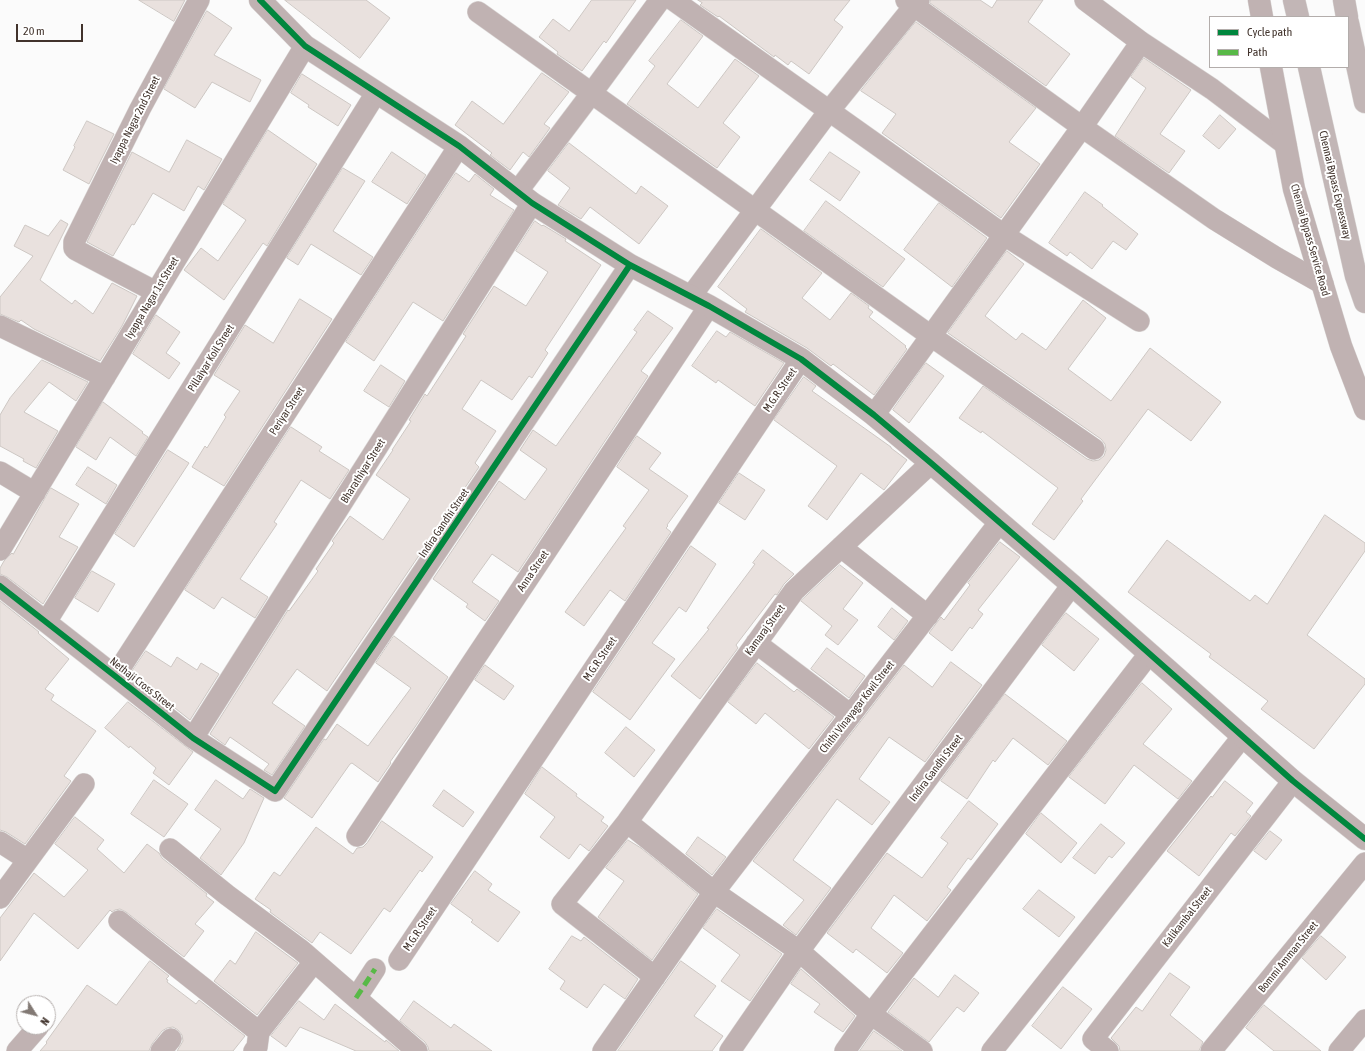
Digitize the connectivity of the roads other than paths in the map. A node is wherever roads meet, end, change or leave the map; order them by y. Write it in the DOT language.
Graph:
graph roads {
  1 [pos="199,0"];
  2 [pos="260,0"];
  3 [pos="660,0"];
  4 [pos="673,0"];
  5 [pos="1085,0"];
  6 [pos="1259,0"];
  7 [pos="1294,0"];
  8 [pos="1344,0"];
  9 [pos="913,2"];
  10 [pos="478,12"];
  11 [pos="1262,16"];
  12 [pos="1298,16"];
  13 [pos="1347,16"];
  14 [pos="1349,28"];
  15 [pos="1141,42"];
  16 [pos="305,46"];
  17 [pos="1271,68"];
  18 [pos="1309,68"];
  19 [pos="376,93"];
  20 [pos="591,94"];
  21 [pos="1365,102"];
  22 [pos="829,111"];
  23 [pos="1082,127"];
  24 [pos="1286,144"];
  25 [pos="459,146"];
  26 [pos="524,197"];
  27 [pos="755,210"];
  28 [pos="1004,235"];
  29 [pos="630,265"];
  30 [pos="1322,284"];
  31 [pos="156,292"];
  32 [pos="700,301"];
  33 [pos="1365,302"];
  34 [pos="1139,321"];
  35 [pos="0,326"];
  36 [pos="931,336"];
  37 [pos="801,359"];
  38 [pos="105,377"];
  39 [pos="1365,409"];
  40 [pos="874,415"];
  41 [pos="1094,449"];
  42 [pos="931,463"];
  43 [pos="0,472"];
  44 [pos="35,493"];
  45 [pos="999,523"];
  46 [pos="841,547"];
  47 [pos="0,550"];
  48 [pos="1072,585"];
  49 [pos="0,586"];
  50 [pos="928,616"];
  51 [pos="46,622"];
  52 [pos="756,642"];
  53 [pos="1149,654"];
  54 [pos="115,676"];
  55 [pos="851,715"];
  56 [pos="1243,736"];
  57 [pos="194,738"];
  58 [pos="1293,781"];
  59 [pos="84,784"];
  60 [pos="275,791"];
  61 [pos="627,822"];
  62 [pos="357,836"];
  63 [pos="1365,839"];
  64 [pos="0,842"];
  65 [pos="170,849"];
  66 [pos="28,860"];
  67 [pos="1365,863"];
  68 [pos="714,892"];
  69 [pos="0,898"];
  70 [pos="119,921"];
  71 [pos="799,951"];
  72 [pos="399,960"];
  73 [pos="314,962"];
  74 [pos="375,969"];
  75 [pos="655,977"];
  76 [pos="356,998"];
  77 [pos="871,1014"];
  78 [pos="1365,1020"];
  79 [pos="31,1035"];
  80 [pos="258,1045"];
  81 [pos="17,1051"];
  82 [pos="417,1051"];
  83 [pos="603,1051"];
  84 [pos="730,1051"];
  85 [pos="845,1051"];
  86 [pos="922,1051"];
  87 [pos="992,1051"];
  88 [pos="1108,1051"];
  89 [pos="1210,1051"];
  90 [pos="1339,1051"];
  1 -- 31 [label="street, Iyappa Nagar 2nd Street"];
  2 -- 16 [label="street"];
  3 -- 20 [label="street, Bharathiyar Street"];
  4 -- 22 [label="street"];
  5 -- 15 [label="street"];
  6 -- 11 [label="street"];
  7 -- 12 [label="highway"];
  8 -- 13 [label="highway"];
  9 -- 22 [label="street, Anna Street"];
  9 -- 23 [label="street"];
  10 -- 20 [label="street"];
  14 -- 21 [label="highway"];
  15 -- 23 [label="street"];
  15 -- 24 [label="street"];
  16 -- 19 [label="street"];
  16 -- 31 [label="street, Iyappa Nagar 1st Street"];
  17 -- 24 [label="street, Chennai Bypass Service Road"];
  18 -- 33 [label="highway, Chennai Bypass Expressway"];
  19 -- 25 [label="street"];
  19 -- 51 [label="street, Pillaiyar Koil Street"];
  20 -- 26 [label="street, Bharathiyar Street"];
  20 -- 27 [label="street"];
  22 -- 27 [label="street, Anna Street"];
  22 -- 28 [label="street"];
  23 -- 28 [label="street"];
  23 -- 30 [label="street"];
  24 -- 30 [label="street, Chennai Bypass Service Road"];
  25 -- 26 [label="street"];
  25 -- 54 [label="street, Periyar Street"];
  26 -- 29 [label="street"];
  26 -- 57 [label="street, Bharathiyar Street"];
  27 -- 32 [label="street, Anna Street"];
  27 -- 36 [label="street"];
  28 -- 34 [label="street"];
  28 -- 36 [label="street"];
  29 -- 32 [label="street"];
  29 -- 60 [label="street, Indira Gandhi Street"];
  30 -- 39 [label="street, Chennai Bypass Service Road"];
  31 -- 38 [label="street, Iyappa Nagar 1st Street"];
  32 -- 37 [label="street"];
  32 -- 62 [label="street, Anna Street"];
  35 -- 38 [label="street"];
  36 -- 40 [label="street"];
  36 -- 41 [label="street"];
  37 -- 40 [label="street"];
  37 -- 72 [label="street, M.G.R. Street"];
  38 -- 44 [label="street, Iyappa Nagar 1st Street"];
  40 -- 42 [label="street"];
  42 -- 45 [label="street"];
  42 -- 46 [label="street, Kamaraj Street"];
  43 -- 44 [label="street"];
  44 -- 47 [label="street, Iyappa Nagar 1st Street"];
  45 -- 48 [label="street"];
  45 -- 50 [label="street, Chithi Vinayagar Kovil Street"];
  46 -- 50 [label="street"];
  46 -- 52 [label="street, Kamaraj Street"];
  48 -- 53 [label="street"];
  48 -- 71 [label="street, Indira Gandhi Street"];
  49 -- 51 [label="street, Nethaji Cross Street"];
  50 -- 55 [label="street, Chithi Vinayagar Kovil Street"];
  51 -- 54 [label="street, Nethaji Cross Street"];
  52 -- 55 [label="street"];
  52 -- 61 [label="street, Kamaraj Street"];
  53 -- 56 [label="street"];
  53 -- 77 [label="street"];
  54 -- 57 [label="street, Nethaji Cross Street"];
  55 -- 68 [label="street, Chithi Vinayagar Kovil Street"];
  56 -- 58 [label="street"];
  56 -- 87 [label="street"];
  57 -- 60 [label="street, Nethaji Cross Street"];
  58 -- 63 [label="street"];
  58 -- 88 [label="street, Kalikambal Street"];
  59 -- 66 [label="street"];
  61 -- 68 [label="street"];
  61 -- 75 [label="street, Kamaraj Street"];
  64 -- 66 [label="street"];
  65 -- 73 [label="street"];
  66 -- 69 [label="street"];
  67 -- 89 [label="street, Bommi Amman Street"];
  68 -- 71 [label="street"];
  68 -- 75 [label="street, Chithi Vinayagar Kovil Street"];
  70 -- 80 [label="street"];
  71 -- 77 [label="street"];
  71 -- 84 [label="street, Indira Gandhi Street"];
  73 -- 76 [label="street"];
  73 -- 80 [label="street"];
  74 -- 76 [label="street"];
  75 -- 83 [label="street, Chithi Vinayagar Kovil Street"];
  76 -- 82 [label="street"];
  77 -- 85 [label="street"];
  77 -- 86 [label="street"];
  78 -- 90 [label="street"];
  79 -- 81 [label="street"];
}
